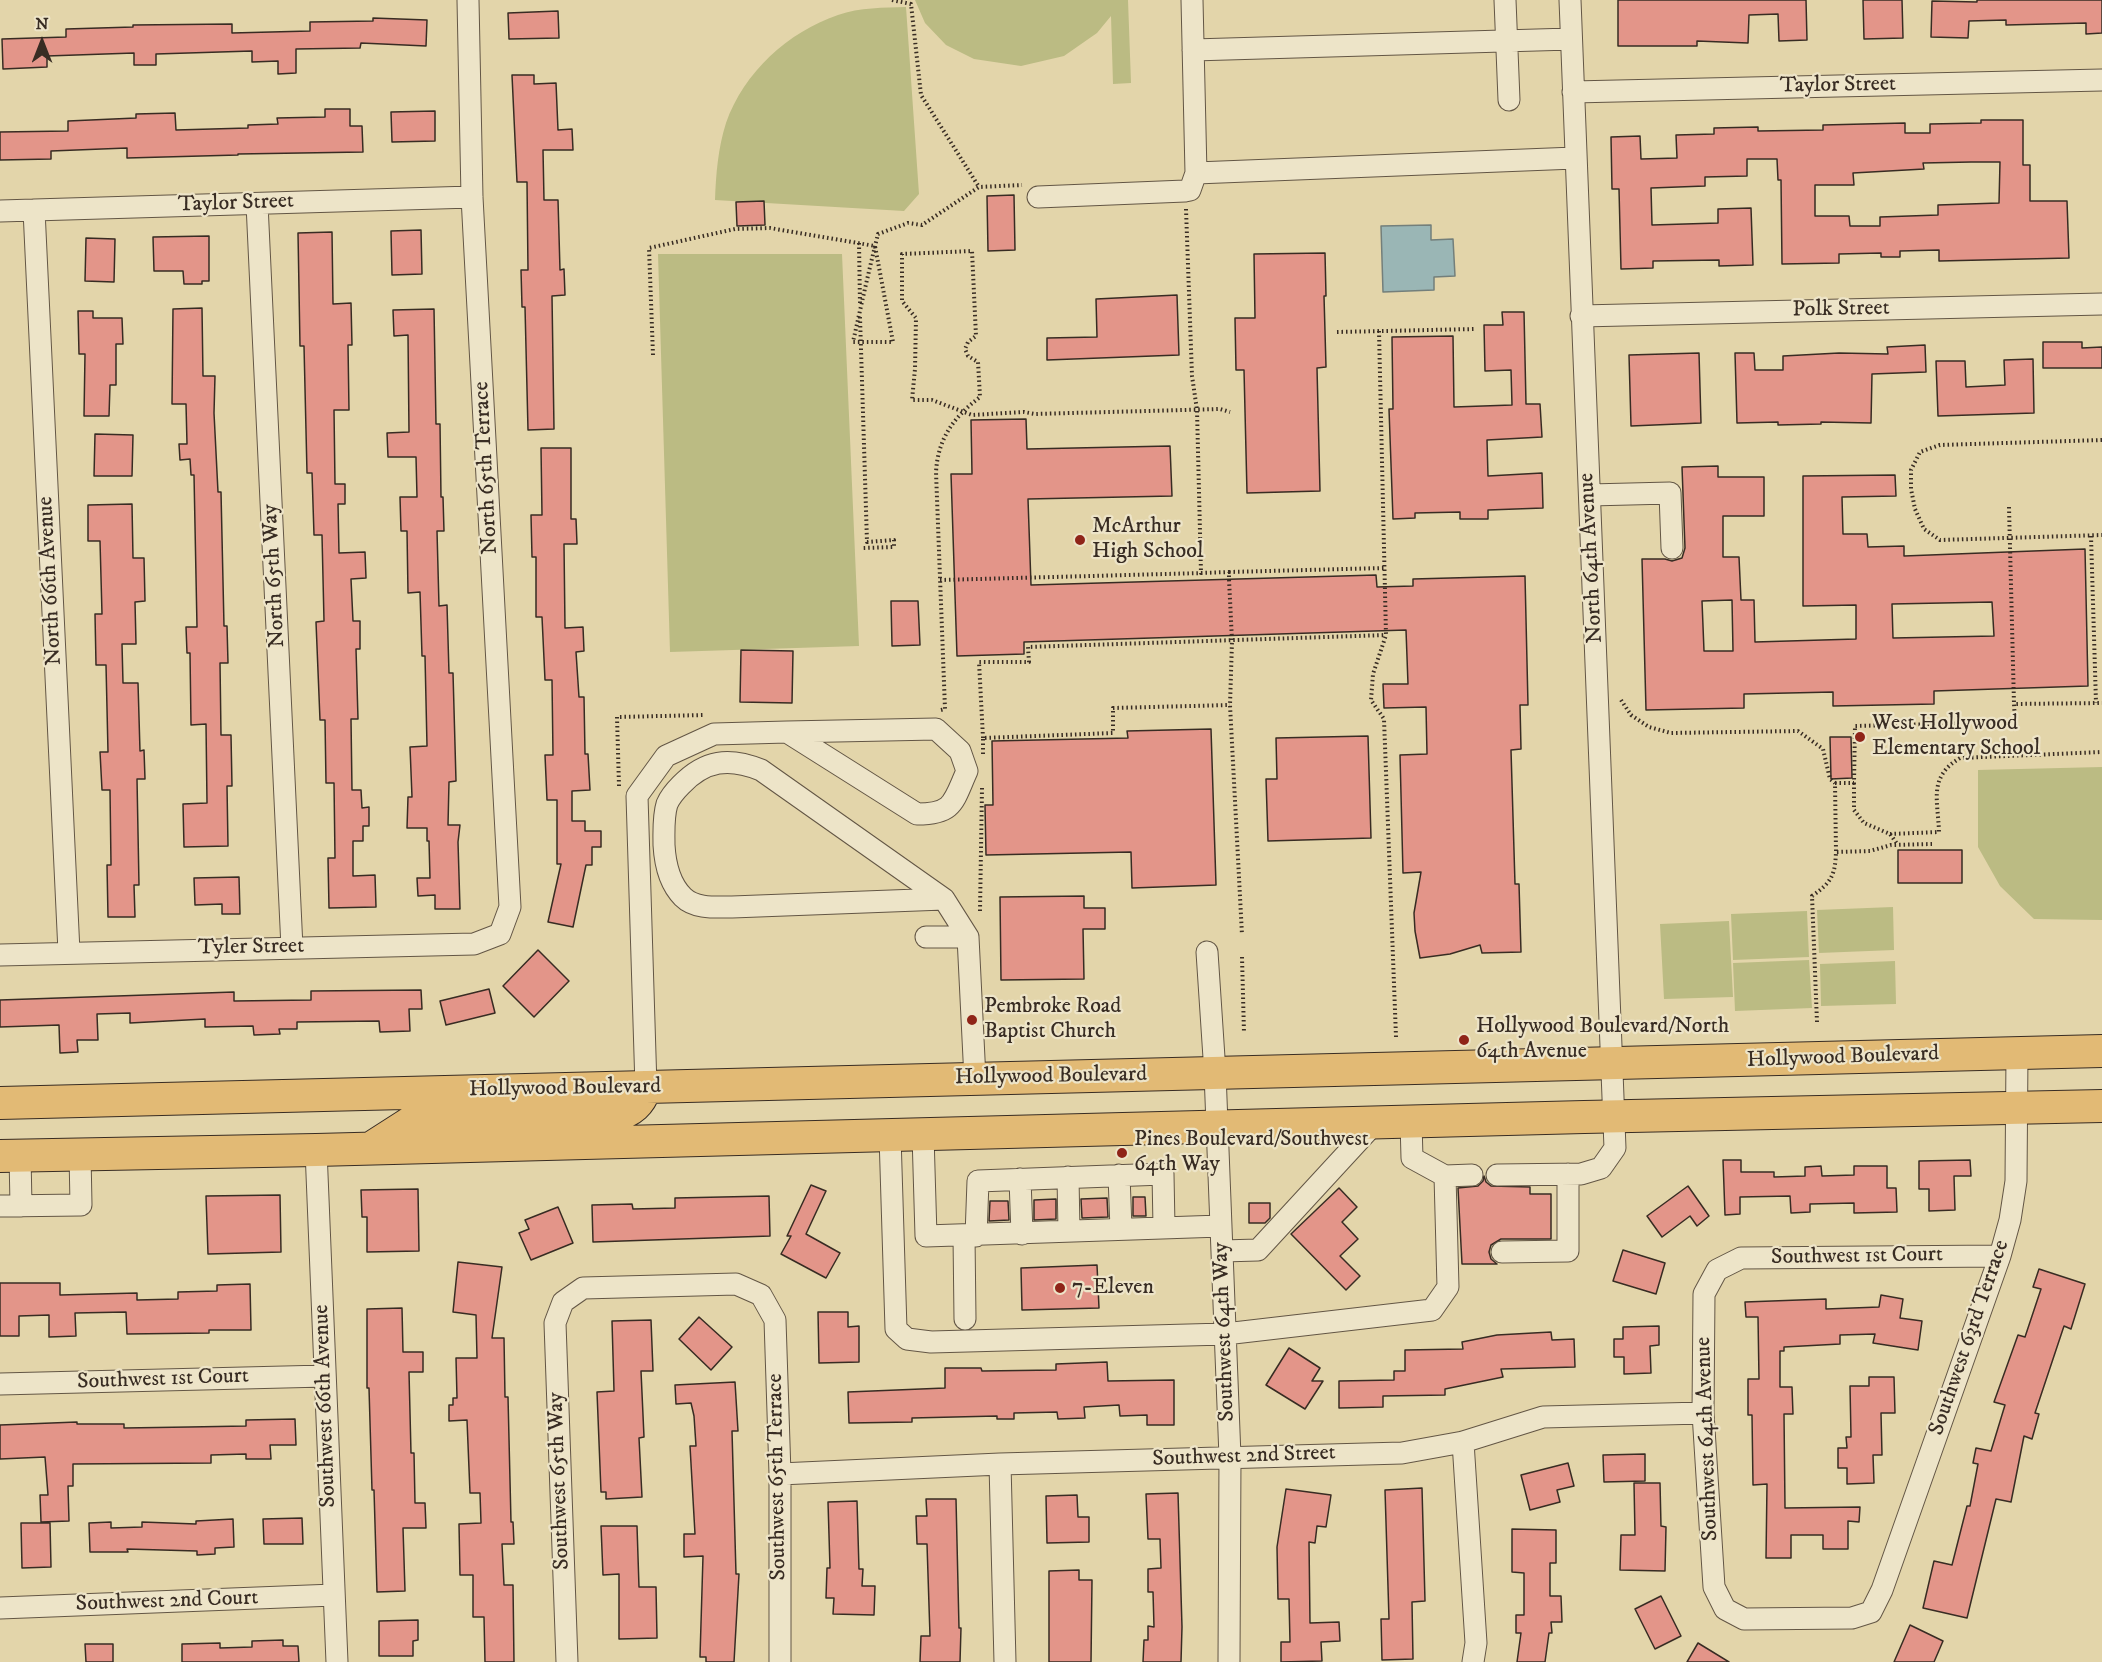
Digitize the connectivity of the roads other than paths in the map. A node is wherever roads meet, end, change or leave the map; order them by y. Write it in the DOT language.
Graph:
graph roads {
  1 [pos="468,0"];
  2 [pos="1192,0"];
  3 [pos="1505,0"];
  4 [pos="1570,0"];
  5 [pos="1571,39"];
  6 [pos="1507,41"];
  7 [pos="1193,50"];
  8 [pos="2102,80"];
  9 [pos="1573,93"];
  10 [pos="1509,100"];
  11 [pos="1575,158"];
  12 [pos="1196,173"];
  13 [pos="1032,191"];
  14 [pos="472,197"];
  15 [pos="257,204"];
  16 [pos="34,210"];
  17 [pos="0,211"];
  18 [pos="2102,304"];
  19 [pos="1581,316"];
  20 [pos="1590,495"];
  21 [pos="1672,548"];
  22 [pos="787,732"];
  23 [pos="944,899"];
  24 [pos="500,934"];
  25 [pos="968,937"];
  26 [pos="926,938"];
  27 [pos="292,948"];
  28 [pos="69,952"];
  29 [pos="1207,952"];
  30 [pos="0,955"];
  31 [pos="2102,1051"];
  32 [pos="2017,1054"];
  33 [pos="1613,1064"];
  34 [pos="1215,1073"];
  35 [pos="975,1079"];
  36 [pos="646,1087"];
  37 [pos="15,1102"];
  38 [pos="2102,1106"];
  39 [pos="2018,1109"];
  40 [pos="1615,1116"];
  41 [pos="0,1119"];
  42 [pos="1411,1122"];
  43 [pos="1375,1123"];
  44 [pos="1216,1127"];
  45 [pos="922,1135"];
  46 [pos="890,1136"];
  47 [pos="370,1149"];
  48 [pos="316,1150"];
  49 [pos="80,1154"];
  50 [pos="10,1156"];
  51 [pos="1568,1174"];
  52 [pos="1119,1175"];
  53 [pos="1472,1175"];
  54 [pos="1497,1175"];
  55 [pos="1445,1176"];
  56 [pos="1068,1177"];
  57 [pos="1020,1179"];
  58 [pos="10,1206"];
  59 [pos="1221,1226"];
  60 [pos="1164,1227"];
  61 [pos="1121,1229"];
  62 [pos="1069,1231"];
  63 [pos="1022,1234"];
  64 [pos="970,1236"];
  65 [pos="1222,1251"];
  66 [pos="1502,1252"];
  67 [pos="2000,1256"];
  68 [pos="1717,1270"];
  69 [pos="563,1302"];
  70 [pos="965,1318"];
  71 [pos="1225,1334"];
  72 [pos="325,1376"];
  73 [pos="0,1384"];
  74 [pos="1703,1413"];
  75 [pos="1463,1442"];
  76 [pos="1230,1457"];
  77 [pos="1000,1464"];
  78 [pos="780,1474"];
  79 [pos="334,1595"];
  80 [pos="0,1608"];
  81 [pos="1725,1609"];
  82 [pos="337,1662"];
  83 [pos="567,1662"];
  84 [pos="780,1662"];
  85 [pos="1005,1662"];
  86 [pos="1229,1662"];
  87 [pos="1473,1662"];
  1 -- 14 [label="street, North 65th Terrace"];
  2 -- 7 [label="street"];
  3 -- 6 [label="street"];
  4 -- 5 [label="street, North 64th Avenue"];
  5 -- 6 [label="street"];
  5 -- 9 [label="street, North 64th Avenue"];
  6 -- 7 [label="street"];
  6 -- 10 [label="street"];
  7 -- 12 [label="street"];
  8 -- 9 [label="street, Taylor Street"];
  9 -- 11 [label="street, North 64th Avenue"];
  11 -- 12 [label="street"];
  11 -- 19 [label="street, North 64th Avenue"];
  12 -- 13 [label="street"];
  14 -- 15 [label="street, Taylor Street"];
  14 -- 24 [label="street, North 65th Terrace"];
  15 -- 16 [label="street, Taylor Street"];
  15 -- 27 [label="street, North 65th Way"];
  16 -- 17 [label="street, Taylor Street"];
  16 -- 28 [label="street, North 66th Avenue"];
  18 -- 19 [label="street, Polk Street"];
  19 -- 20 [label="street, North 64th Avenue"];
  20 -- 21 [label="street"];
  20 -- 33 [label="street, North 64th Avenue"];
  22 -- 22 [label="street"];
  22 -- 36 [label="street"];
  23 -- 23 [label="street"];
  23 -- 25 [label="street"];
  24 -- 27 [label="street, Tyler Street"];
  25 -- 26 [label="street"];
  25 -- 35 [label="street"];
  27 -- 28 [label="street, Tyler Street"];
  28 -- 30 [label="street, Tyler Street"];
  29 -- 34 [label="street, Southwest 64th Way"];
  31 -- 32 [label="highway, Hollywood Boulevard"];
  32 -- 33 [label="highway, Hollywood Boulevard"];
  32 -- 39 [label="street, Southwest 63rd Terrace"];
  33 -- 34 [label="highway, Hollywood Boulevard"];
  33 -- 40 [label="street, North 64th Avenue"];
  34 -- 35 [label="highway, Hollywood Boulevard"];
  34 -- 44 [label="street, Southwest 64th Way"];
  35 -- 36 [label="highway, Hollywood Boulevard"];
  36 -- 37 [label="highway, Hollywood Boulevard"];
  36 -- 47 [label="highway"];
  37 -- 41 [label="highway"];
  38 -- 39 [label="highway"];
  39 -- 40 [label="highway"];
  39 -- 67 [label="street, Southwest 63rd Terrace"];
  40 -- 42 [label="highway"];
  40 -- 51 [label="street, North 64th Avenue"];
  42 -- 43 [label="highway"];
  42 -- 55 [label="street"];
  43 -- 44 [label="highway"];
  43 -- 65 [label="street"];
  44 -- 45 [label="highway"];
  44 -- 59 [label="street, Southwest 64th Way"];
  45 -- 46 [label="highway"];
  45 -- 64 [label="street"];
  46 -- 47 [label="highway"];
  46 -- 71 [label="street"];
  47 -- 48 [label="highway"];
  48 -- 49 [label="highway"];
  48 -- 72 [label="street, Southwest 66th Avenue"];
  49 -- 50 [label="highway"];
  49 -- 58 [label="street"];
  50 -- 58 [label="street"];
  51 -- 54 [label="street, North 64th Avenue"];
  51 -- 66 [label="street"];
  52 -- 56 [label="street"];
  52 -- 60 [label="street"];
  52 -- 61 [label="street"];
  53 -- 55 [label="street"];
  55 -- 71 [label="street"];
  56 -- 57 [label="street"];
  56 -- 62 [label="street"];
  57 -- 63 [label="street"];
  57 -- 64 [label="street"];
  59 -- 60 [label="street"];
  59 -- 65 [label="street, Southwest 64th Way"];
  60 -- 61 [label="street"];
  61 -- 62 [label="street"];
  62 -- 63 [label="street"];
  63 -- 64 [label="street"];
  64 -- 70 [label="street"];
  65 -- 71 [label="street, Southwest 64th Way"];
  67 -- 68 [label="street, Southwest 1st Court"];
  67 -- 81 [label="street, Southwest 63rd Terrace"];
  68 -- 74 [label="street, Southwest 64th Avenue"];
  69 -- 78 [label="street, Southwest 65th Terrace"];
  69 -- 83 [label="street, Southwest 65th Way"];
  71 -- 76 [label="street, Southwest 64th Way"];
  72 -- 73 [label="street, Southwest 1st Court"];
  72 -- 79 [label="street, Southwest 66th Avenue"];
  74 -- 75 [label="street, Southwest 2nd Street"];
  74 -- 81 [label="street, Southwest 64th Avenue"];
  75 -- 76 [label="street, Southwest 2nd Street"];
  75 -- 87 [label="street"];
  76 -- 77 [label="street, Southwest 2nd Street"];
  76 -- 86 [label="street, Southwest 64th Way"];
  77 -- 78 [label="street, Southwest 2nd Street"];
  77 -- 85 [label="street"];
  78 -- 84 [label="street, Southwest 65th Terrace"];
  79 -- 80 [label="street, Southwest 2nd Court"];
  79 -- 82 [label="street, Southwest 66th Avenue"];
}
